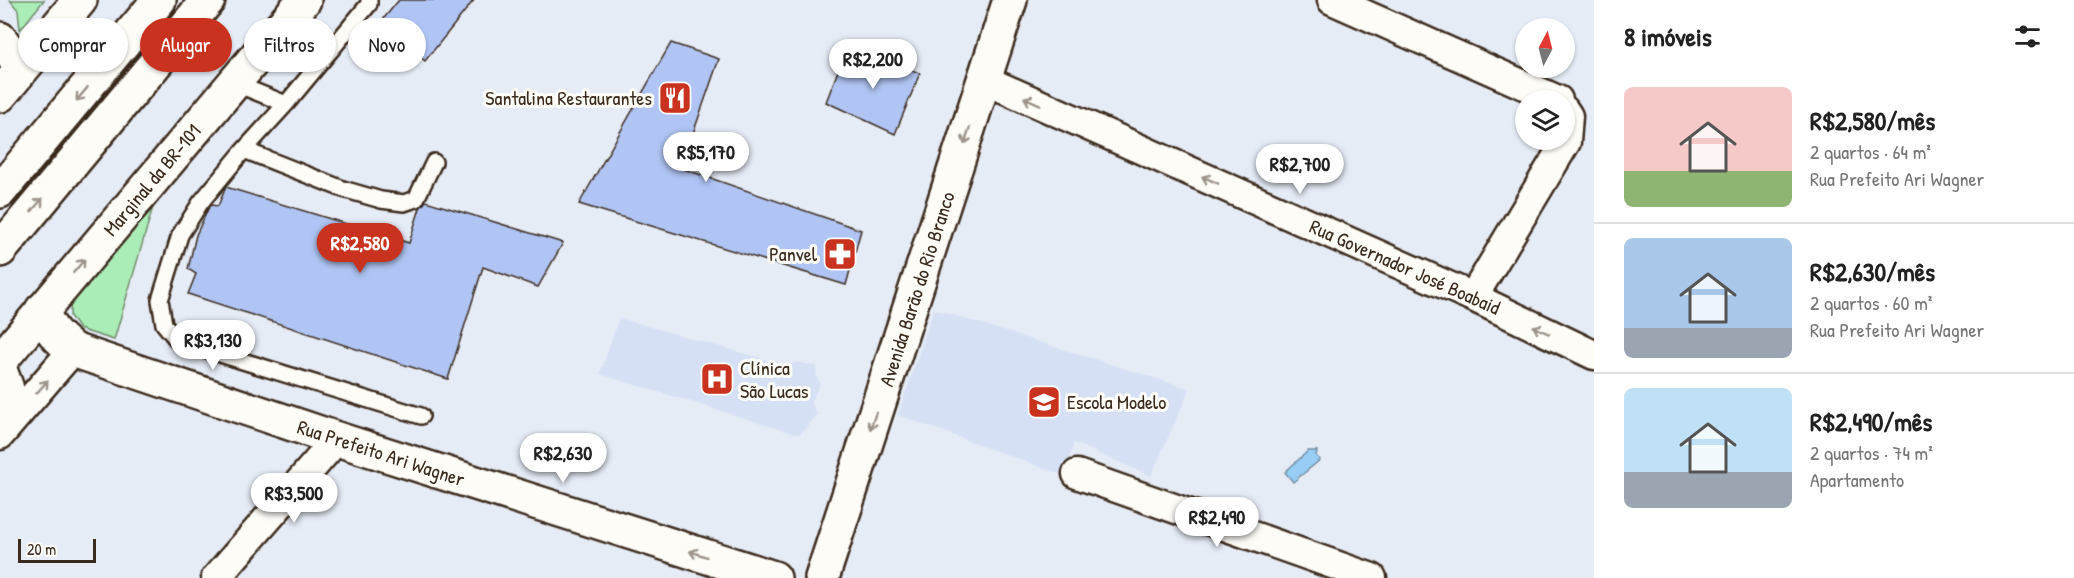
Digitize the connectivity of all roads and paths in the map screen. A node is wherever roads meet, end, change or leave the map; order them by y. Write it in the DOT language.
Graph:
graph roads {
  1 [pos="80,0"];
  2 [pos="159,0"];
  3 [pos="208,0"];
  4 [pos="304,0"];
  5 [pos="369,0"];
  6 [pos="1010,0"];
  7 [pos="1332,0"];
  8 [pos="65,18"];
  9 [pos="0,39"];
  10 [pos="18,64"];
  11 [pos="19,72"];
  12 [pos="985,80"];
  13 [pos="234,83"];
  14 [pos="1535,90"];
  15 [pos="0,95"];
  16 [pos="285,104"];
  17 [pos="49,133"];
  18 [pos="244,150"];
  19 [pos="1561,150"];
  20 [pos="434,162"];
  21 [pos="0,178"];
  22 [pos="0,191"];
  23 [pos="0,250"];
  24 [pos="1473,297"];
  25 [pos="42,310"];
  26 [pos="73,350"];
  27 [pos="1594,355"];
  28 [pos="0,362"];
  29 [pos="421,416"];
  30 [pos="5,429"];
  31 [pos="337,439"];
  32 [pos="1077,474"];
  33 [pos="216,578"];
  34 [pos="774,578"];
  35 [pos="822,578"];
  36 [pos="1371,578"];
  1 -- 8 [label="main road"];
  2 -- 17 [label="main road, one-way"];
  23 -- 3 [label="main road, one-way"];
  4 -- 13 [label="main road, Marginal da BR-101"];
  5 -- 16 [label="lane"];
  6 -- 12 [label="main road, Avenida Barão do Rio Branco"];
  7 -- 14 [label="street"];
  9 -- 10 [label="main road"];
  11 -- 15 [label="main road"];
  24 -- 12 [label="street, Rua Governador José Boabaid, one-way"];
  12 -- 35 [label="main road, Avenida Barão do Rio Branco, one-way"];
  13 -- 16 [label="lane"];
  25 -- 13 [label="main road, Marginal da BR-101, one-way"];
  16 -- 18 [label="lane"];
  17 -- 21 [label="main road"];
  17 -- 22 [label="main road"];
  18 -- 20 [label="lane"];
  18 -- 29 [label="lane"];
  19 -- 24 [label="street"];
  27 -- 24 [label="street, Rua Governador José Boabaid, one-way"];
  25 -- 26 [label="main road, Rua Prefeito Ari Wagner"];
  25 -- 28 [label="main road, Marginal da BR-101"];
  30 -- 26 [label="street, one-way"];
  26 -- 31 [label="main road, Rua Prefeito Ari Wagner"];
  28 -- 30 [label="street"];
  31 -- 33 [label="street"];
  34 -- 31 [label="main road, Rua Prefeito Ari Wagner, one-way"];
  32 -- 36 [label="street"];
}
